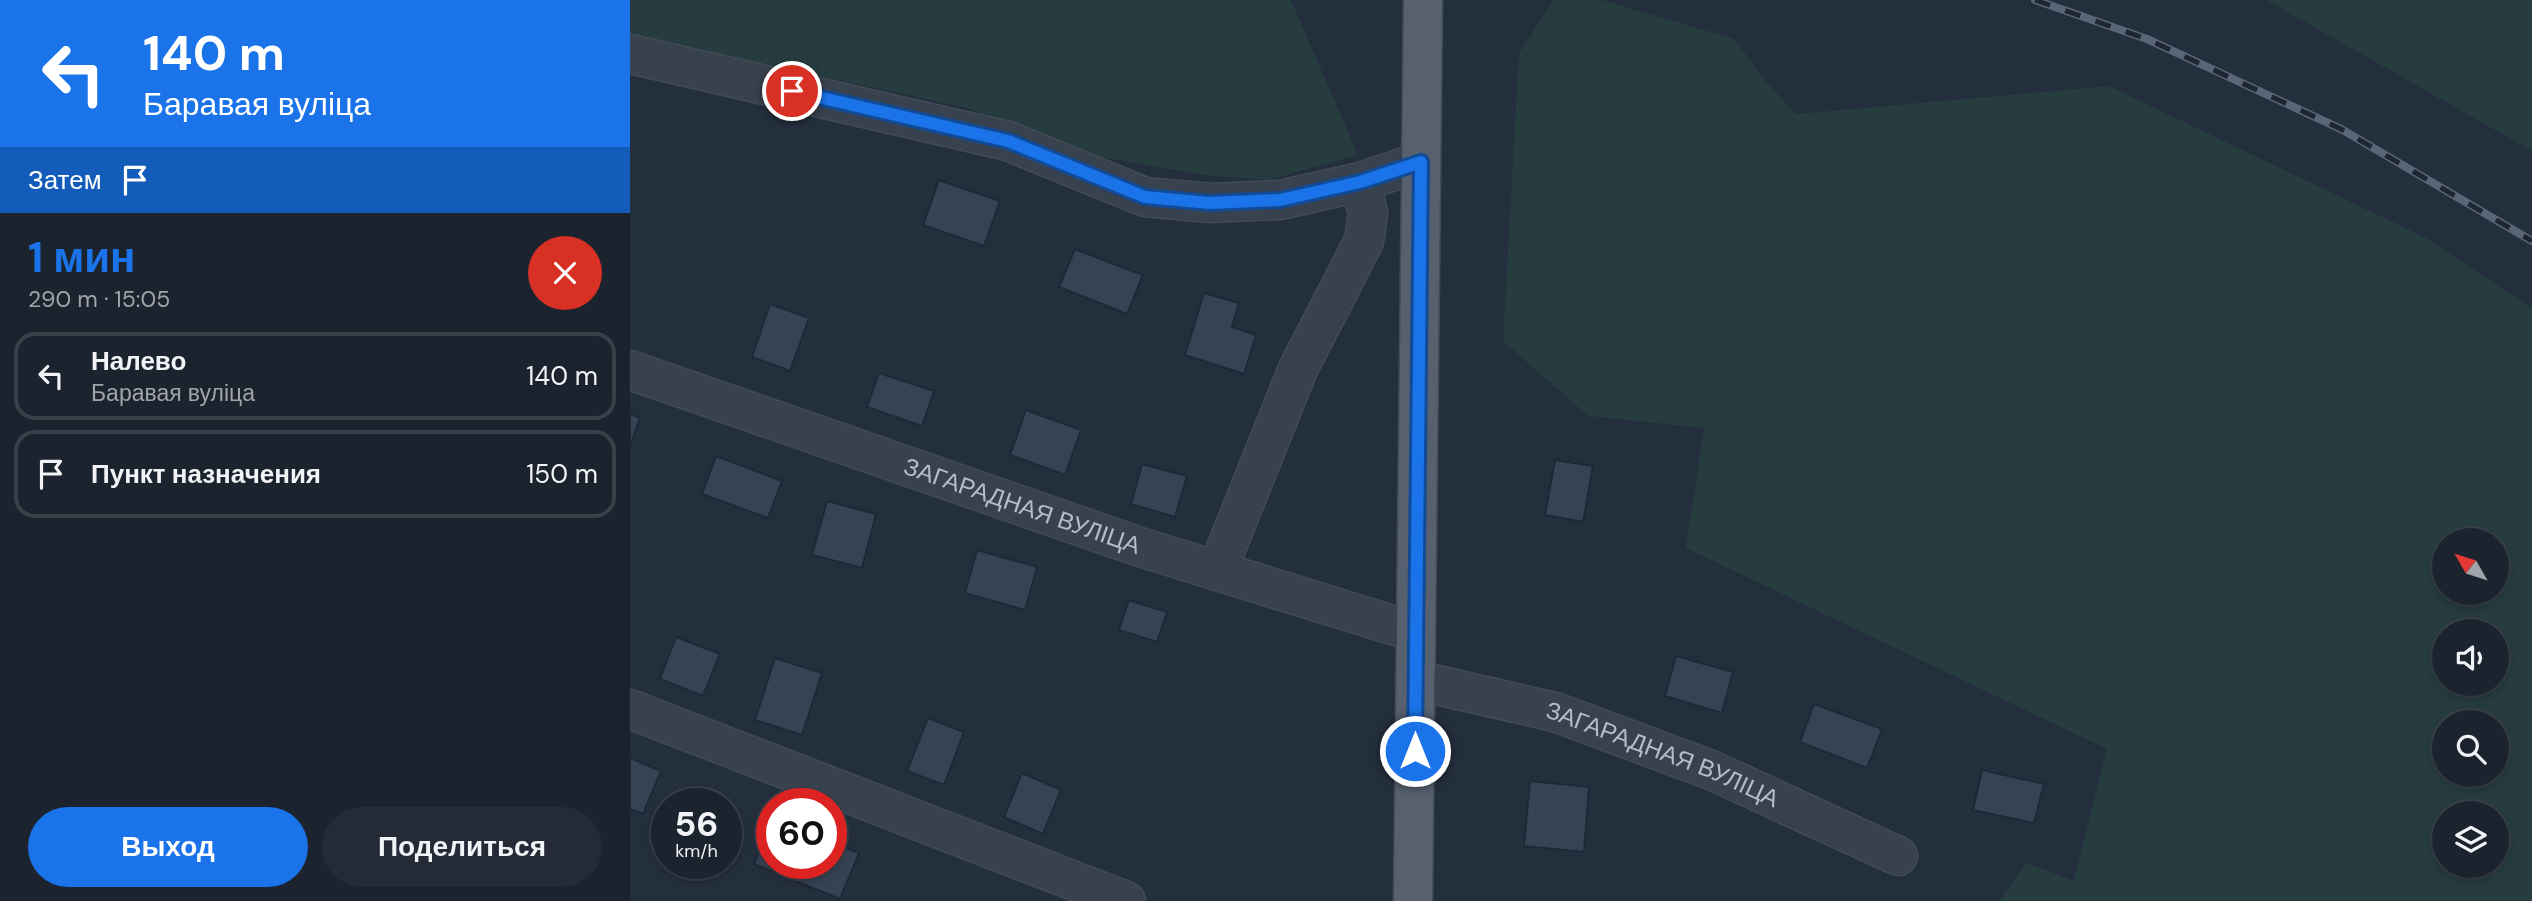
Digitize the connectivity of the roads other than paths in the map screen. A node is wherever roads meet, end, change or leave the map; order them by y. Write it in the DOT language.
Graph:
graph roads {
  1 [pos="1423,0"];
  2 [pos="630,54"];
  3 [pos="1421,162"];
  4 [pos="1360,182"];
  5 [pos="630,370"];
  6 [pos="1217,571"];
  7 [pos="1415,632"];
  8 [pos="1415,680"];
  9 [pos="630,709"];
  10 [pos="1898,856"];
  11 [pos="1126,901"];
  12 [pos="1413,901"];
  1 -- 3 [label="main road"];
  2 -- 4 [label="street"];
  3 -- 4 [label="street"];
  3 -- 7 [label="main road"];
  4 -- 6 [label="street"];
  5 -- 6 [label="street, ЗАГАРАДНАЯ ВУЛІЦА"];
  6 -- 7 [label="street, ЗАГАРАДНАЯ ВУЛІЦА"];
  7 -- 8 [label="main road"];
  8 -- 10 [label="street, ЗАГАРАДНАЯ ВУЛІЦА"];
  8 -- 12 [label="main road"];
  9 -- 11 [label="street"];
}
